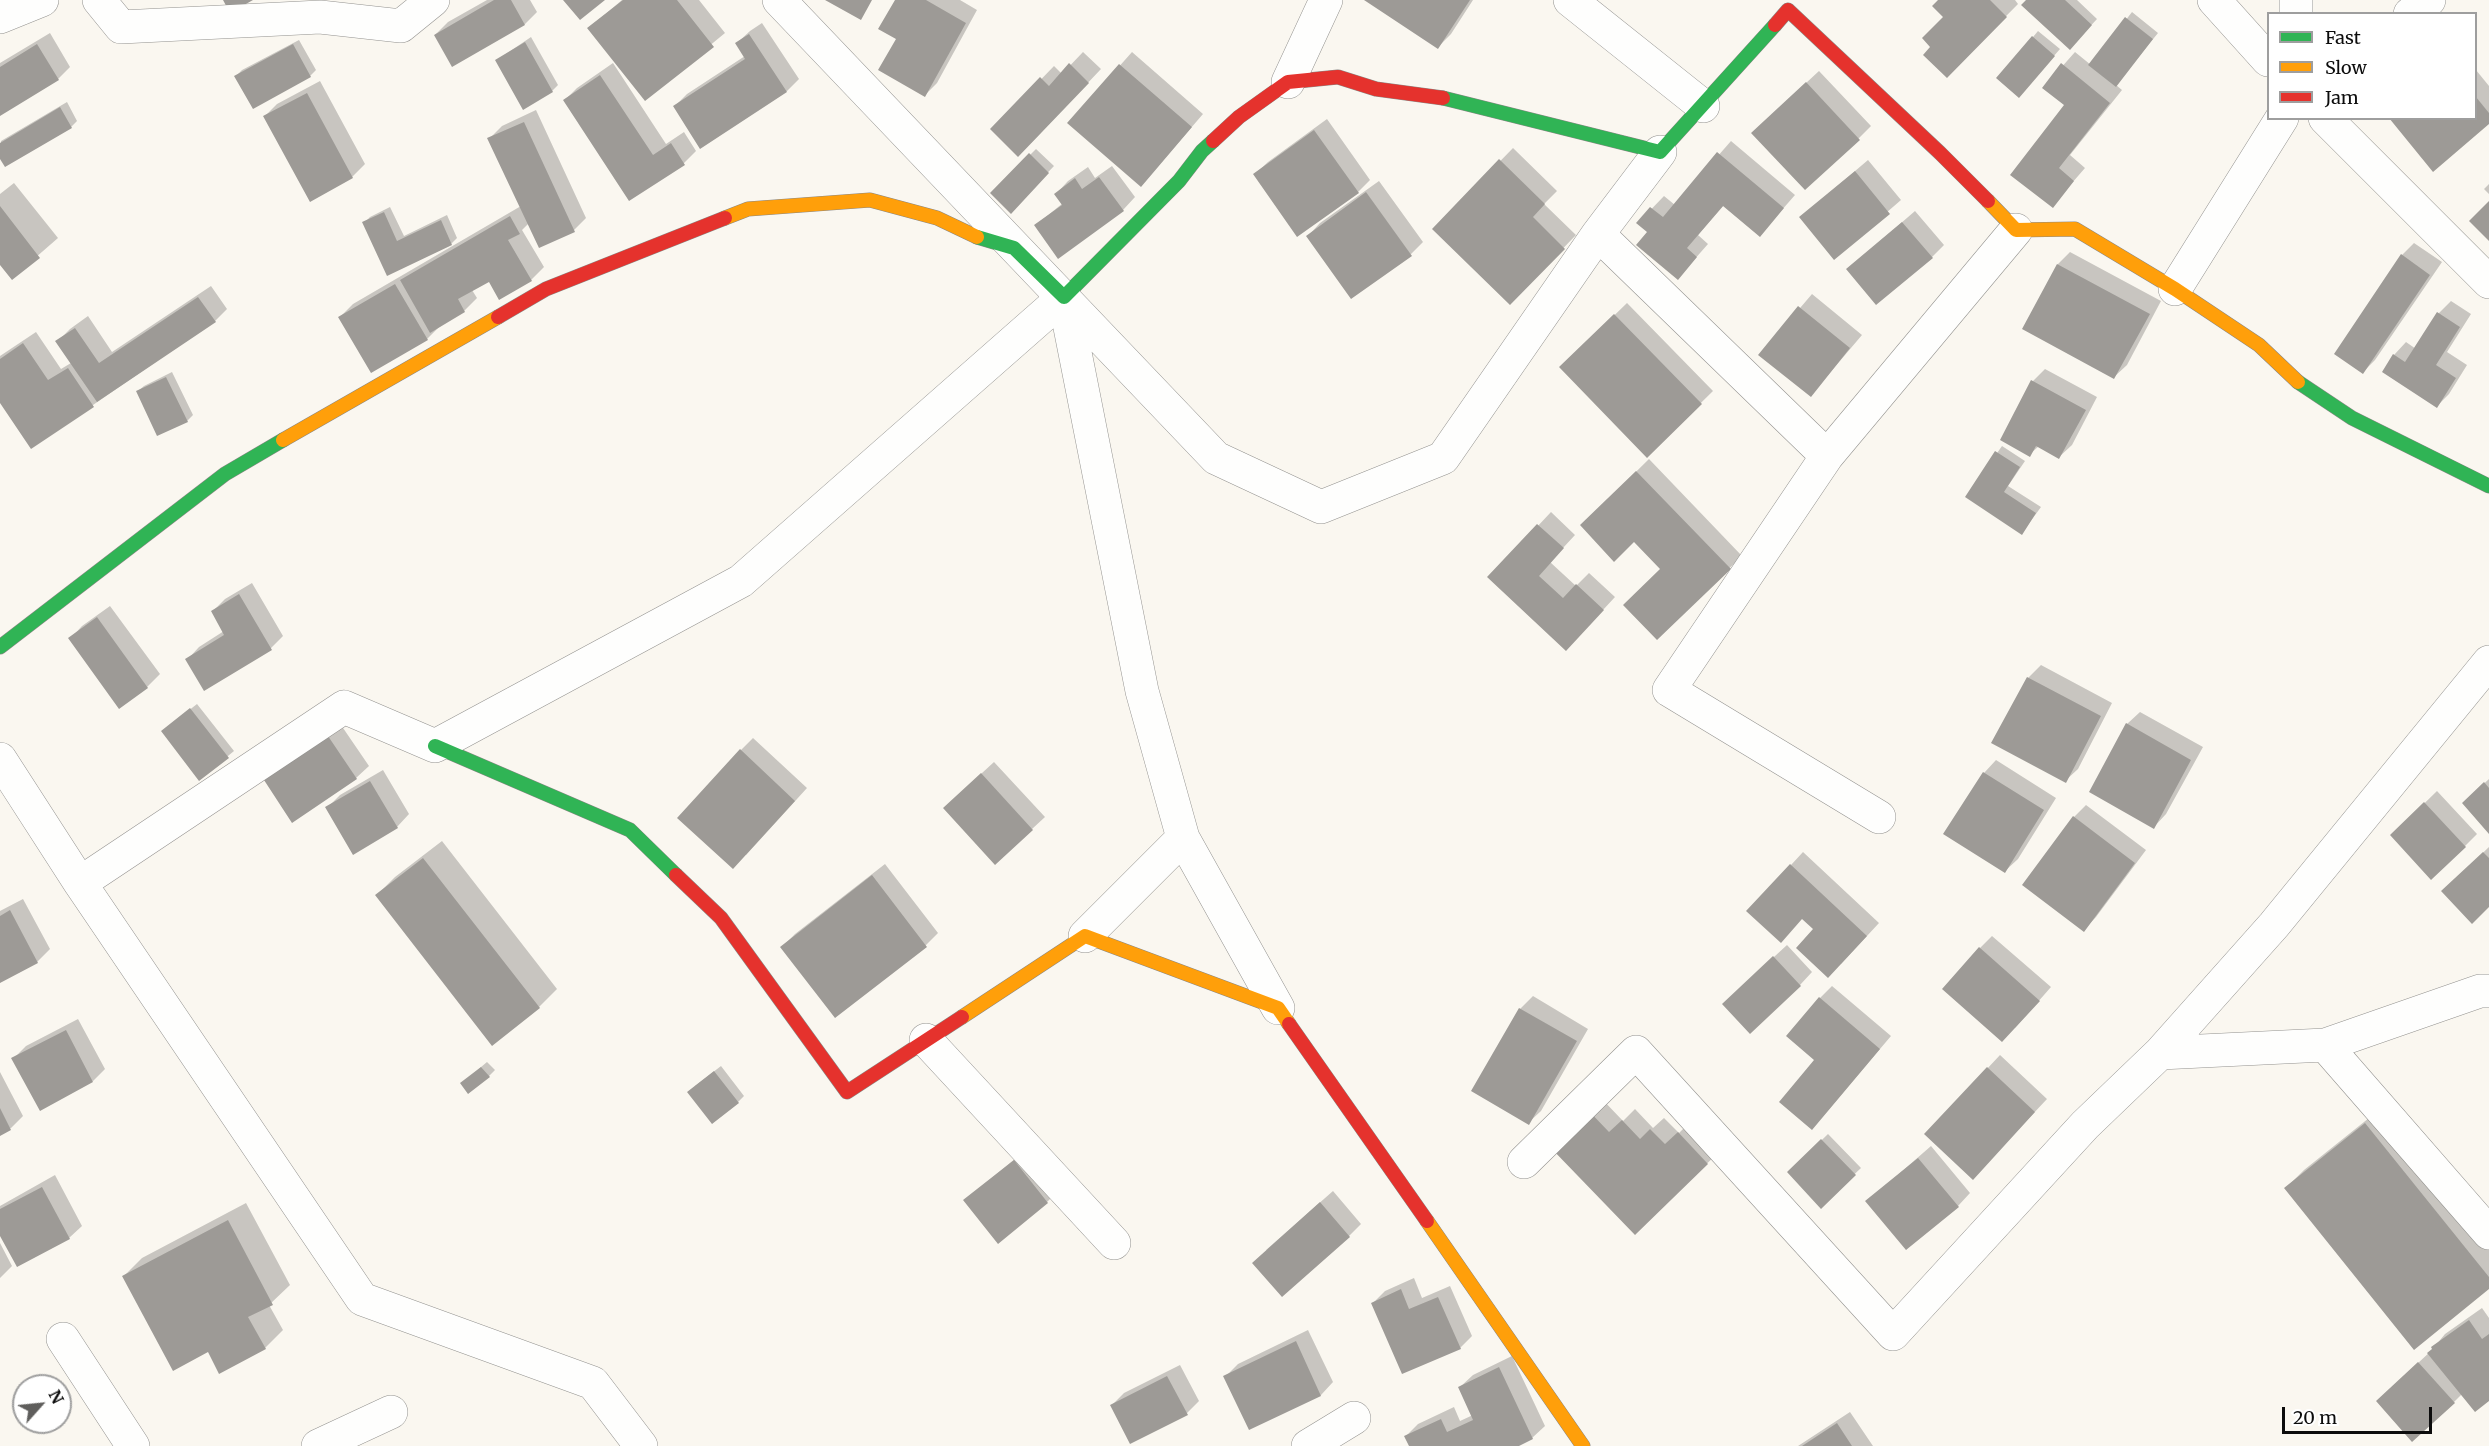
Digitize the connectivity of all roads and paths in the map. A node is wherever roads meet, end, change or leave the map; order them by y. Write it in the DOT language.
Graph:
graph roads {
  1 [pos="42,0"];
  2 [pos="99,0"];
  3 [pos="433,0"];
  4 [pos="779,0"];
  5 [pos="1326,0"];
  6 [pos="1570,0"];
  7 [pos="2214,0"];
  8 [pos="2429,0"];
  9 [pos="1783,5"];
  10 [pos="2413,12"];
  11 [pos="0,17"];
  12 [pos="2267,59"];
  13 [pos="1288,82"];
  14 [pos="1703,106"];
  15 [pos="2281,120"];
  16 [pos="2327,120"];
  17 [pos="1659,152"];
  18 [pos="2016,230"];
  19 [pos="1598,234"];
  20 [pos="2489,282"];
  21 [pos="2175,289"];
  22 [pos="1064,297"];
  23 [pos="1827,456"];
  24 [pos="2489,486"];
  25 [pos="0,647"];
  26 [pos="2489,662"];
  27 [pos="435,746"];
  28 [pos="0,759"];
  29 [pos="1879,817"];
  30 [pos="1183,838"];
  31 [pos="80,883"];
  32 [pos="1085,936"];
  33 [pos="2489,992"];
  34 [pos="1278,1008"];
  35 [pos="926,1040"];
  36 [pos="2325,1045"];
  37 [pos="2160,1053"];
  38 [pos="1524,1162"];
  39 [pos="2489,1233"];
  40 [pos="1114,1243"];
  41 [pos="63,1338"];
  42 [pos="391,1412"];
  43 [pos="1354,1418"];
  44 [pos="133,1446"];
  45 [pos="318,1446"];
  46 [pos="642,1446"];
  47 [pos="1308,1446"];
  48 [pos="1583,1446"];
  1 -- 11 [label="street"];
  2 -- 3 [label="street"];
  4 -- 22 [label="street"];
  5 -- 13 [label="street"];
  6 -- 14 [label="street"];
  7 -- 12 [label="street"];
  8 -- 10 [label="street"];
  9 -- 14 [label="street"];
  9 -- 18 [label="street"];
  13 -- 17 [label="street"];
  13 -- 22 [label="street"];
  14 -- 17 [label="street"];
  15 -- 21 [label="street"];
  16 -- 20 [label="street"];
  17 -- 19 [label="street"];
  18 -- 21 [label="street"];
  18 -- 23 [label="street"];
  19 -- 22 [label="street"];
  19 -- 23 [label="street"];
  21 -- 24 [label="street"];
  22 -- 25 [label="street"];
  22 -- 27 [label="street"];
  22 -- 30 [label="street"];
  23 -- 29 [label="street"];
  26 -- 37 [label="street"];
  27 -- 31 [label="street"];
  27 -- 35 [label="street"];
  28 -- 31 [label="street"];
  30 -- 32 [label="street"];
  30 -- 34 [label="street"];
  31 -- 46 [label="street"];
  32 -- 34 [label="street"];
  32 -- 35 [label="street"];
  33 -- 36 [label="street"];
  34 -- 48 [label="street"];
  35 -- 40 [label="street"];
  36 -- 37 [label="street"];
  36 -- 39 [label="street"];
  37 -- 38 [label="street"];
  41 -- 44 [label="street"];
  42 -- 45 [label="street"];
  43 -- 47 [label="street"];
}
